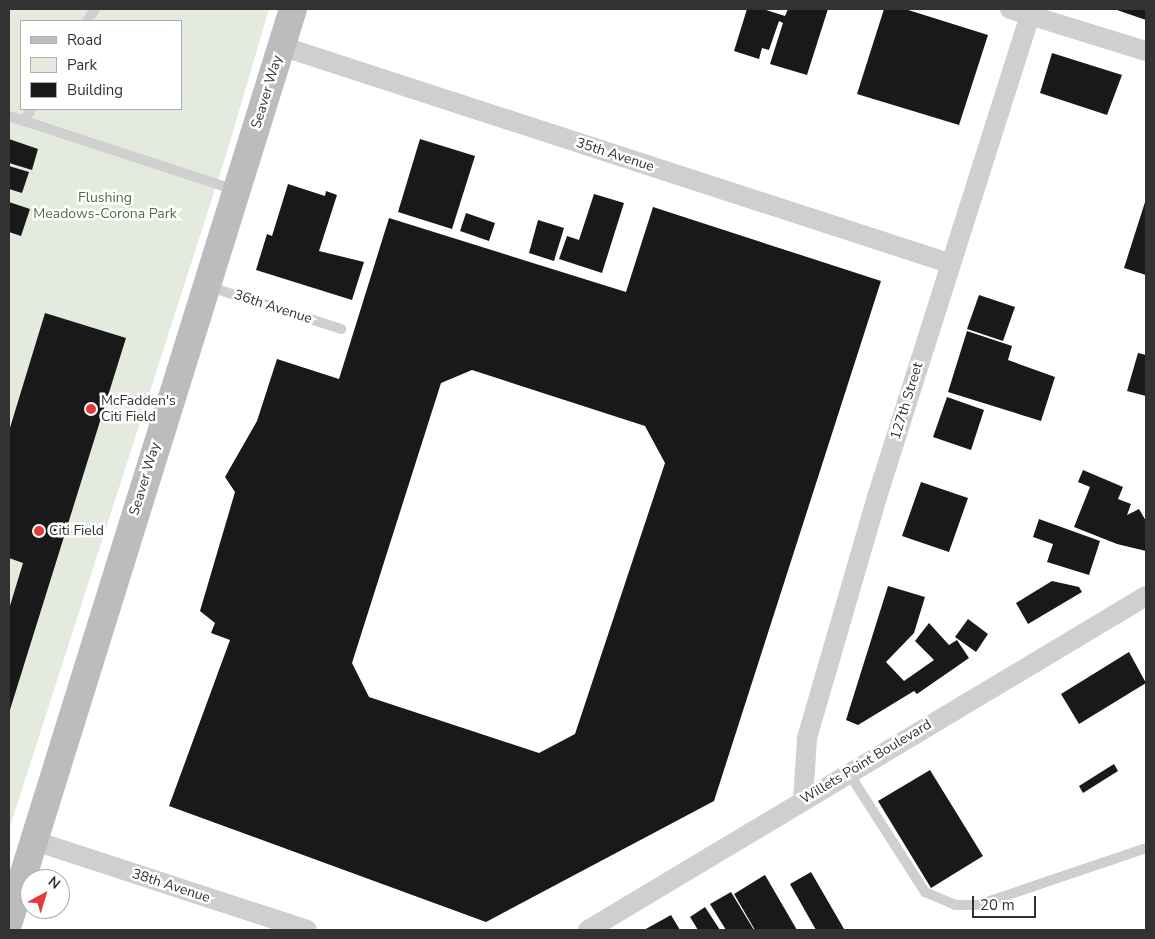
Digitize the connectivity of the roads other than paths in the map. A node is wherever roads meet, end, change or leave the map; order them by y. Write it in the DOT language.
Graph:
graph roads {
  1 [pos="95,9"];
  2 [pos="293,9"];
  3 [pos="1010,9"];
  4 [pos="1031,12"];
  5 [pos="88,20"];
  6 [pos="281,46"];
  7 [pos="1146,51"];
  8 [pos="30,110"];
  9 [pos="9,116"];
  10 [pos="24,121"];
  11 [pos="236,190"];
  12 [pos="949,263"];
  13 [pos="206,285"];
  14 [pos="341,329"];
  15 [pos="1146,596"];
  16 [pos="848,772"];
  17 [pos="803,799"];
  18 [pos="35,841"];
  19 [pos="1146,848"];
  20 [pos="9,921"];
  21 [pos="307,930"];
  22 [pos="588,930"];
  1 -- 5 [label="lane"];
  2 -- 6 [label="main road, Seaver Way"];
  3 -- 4 [label="street"];
  4 -- 7 [label="street"];
  4 -- 12 [label="street, 127th Street"];
  6 -- 11 [label="main road, Seaver Way"];
  6 -- 12 [label="street, 35th Avenue"];
  8 -- 10 [label="lane"];
  9 -- 10 [label="lane"];
  10 -- 11 [label="lane"];
  11 -- 13 [label="main road, Seaver Way"];
  12 -- 17 [label="street, 127th Street"];
  13 -- 14 [label="lane, 36th Avenue"];
  13 -- 18 [label="main road, Seaver Way"];
  15 -- 16 [label="street, Willets Point Boulevard"];
  16 -- 17 [label="street, Willets Point Boulevard"];
  16 -- 19 [label="lane"];
  17 -- 22 [label="street, Willets Point Boulevard"];
  18 -- 20 [label="main road, Seaver Way"];
  18 -- 21 [label="street, 38th Avenue"];
}
